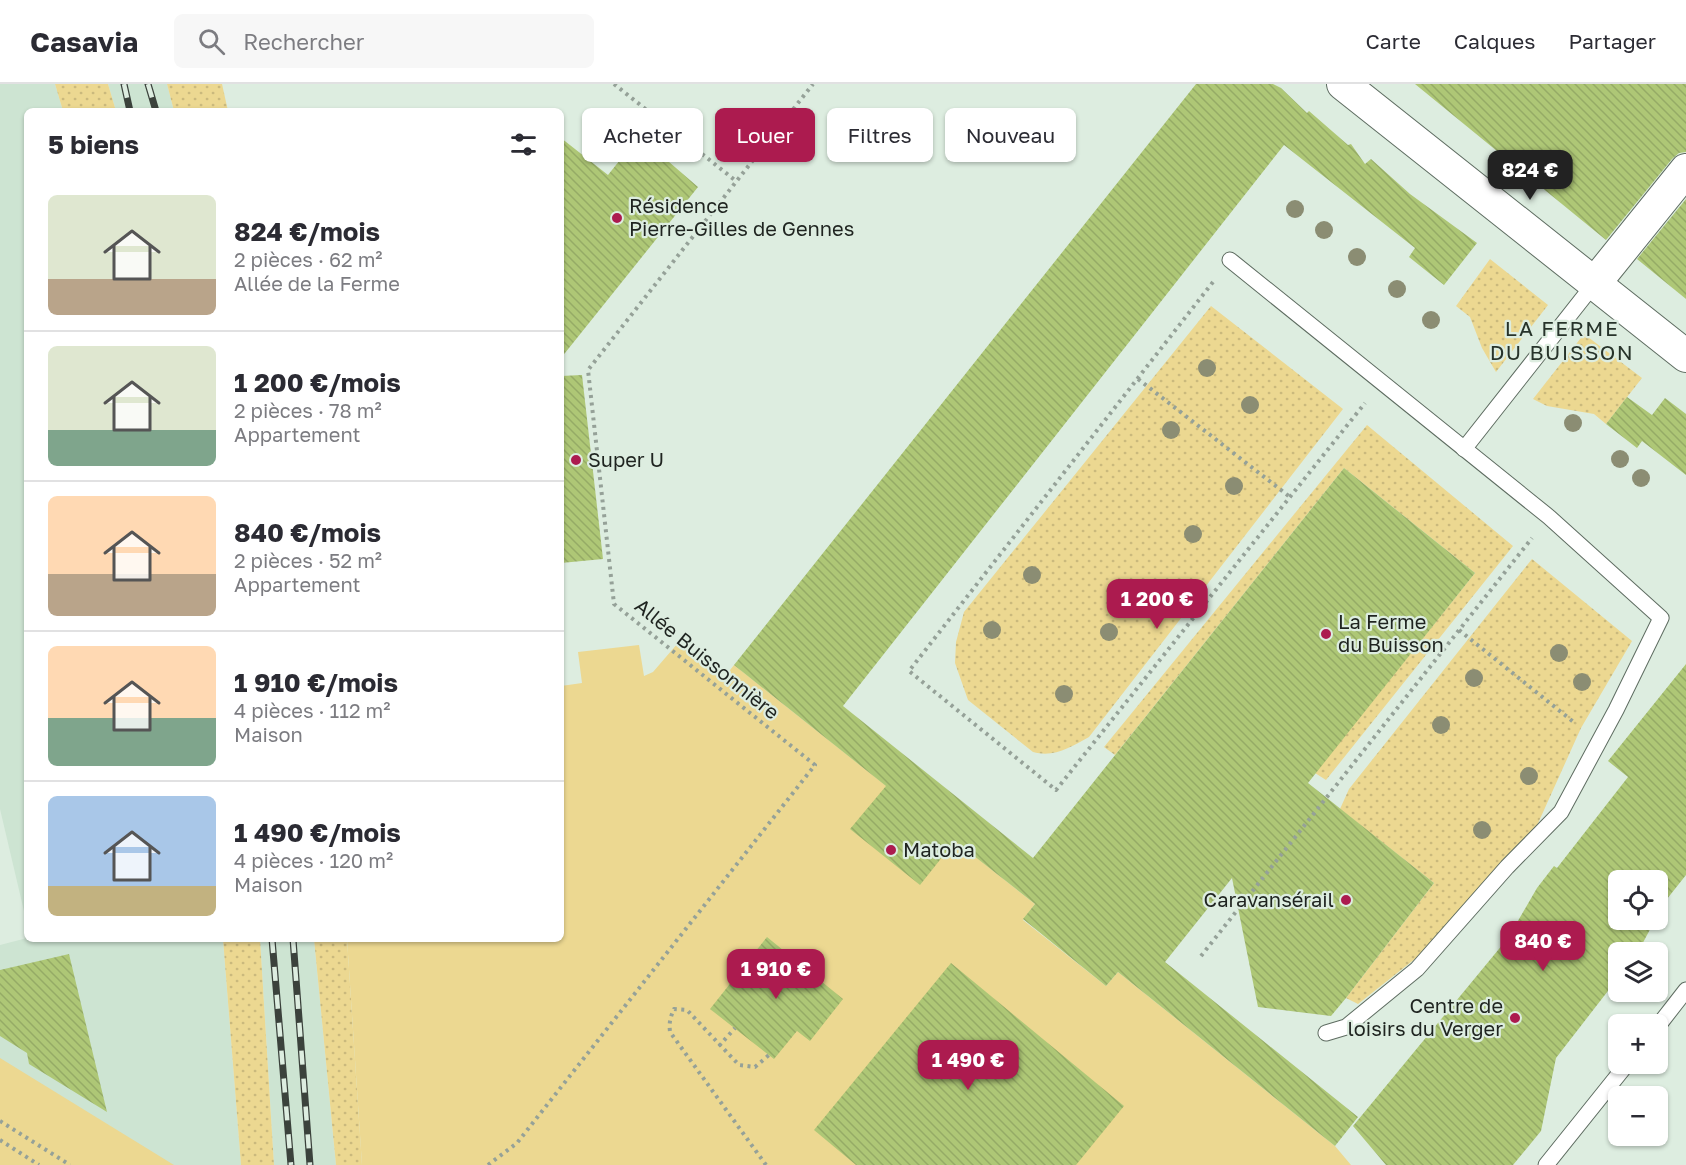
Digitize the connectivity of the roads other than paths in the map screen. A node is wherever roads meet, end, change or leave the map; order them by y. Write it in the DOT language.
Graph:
graph roads {
  1 [pos="1343,84"];
  2 [pos="1686,170"];
  3 [pos="1230,260"];
  4 [pos="1594,284"];
  5 [pos="1686,356"];
  6 [pos="1464,449"];
  7 [pos="1686,990"];
  8 [pos="1667,1014"];
  9 [pos="1326,1033"];
  10 [pos="1619,1074"];
  11 [pos="1546,1165"];
  1 -- 4 [label="street"];
  2 -- 4 [label="street"];
  3 -- 6 [label="lane"];
  4 -- 5 [label="street"];
  4 -- 6 [label="lane"];
  6 -- 9 [label="lane"];
  7 -- 8 [label="lane"];
  10 -- 11 [label="lane"];
}
